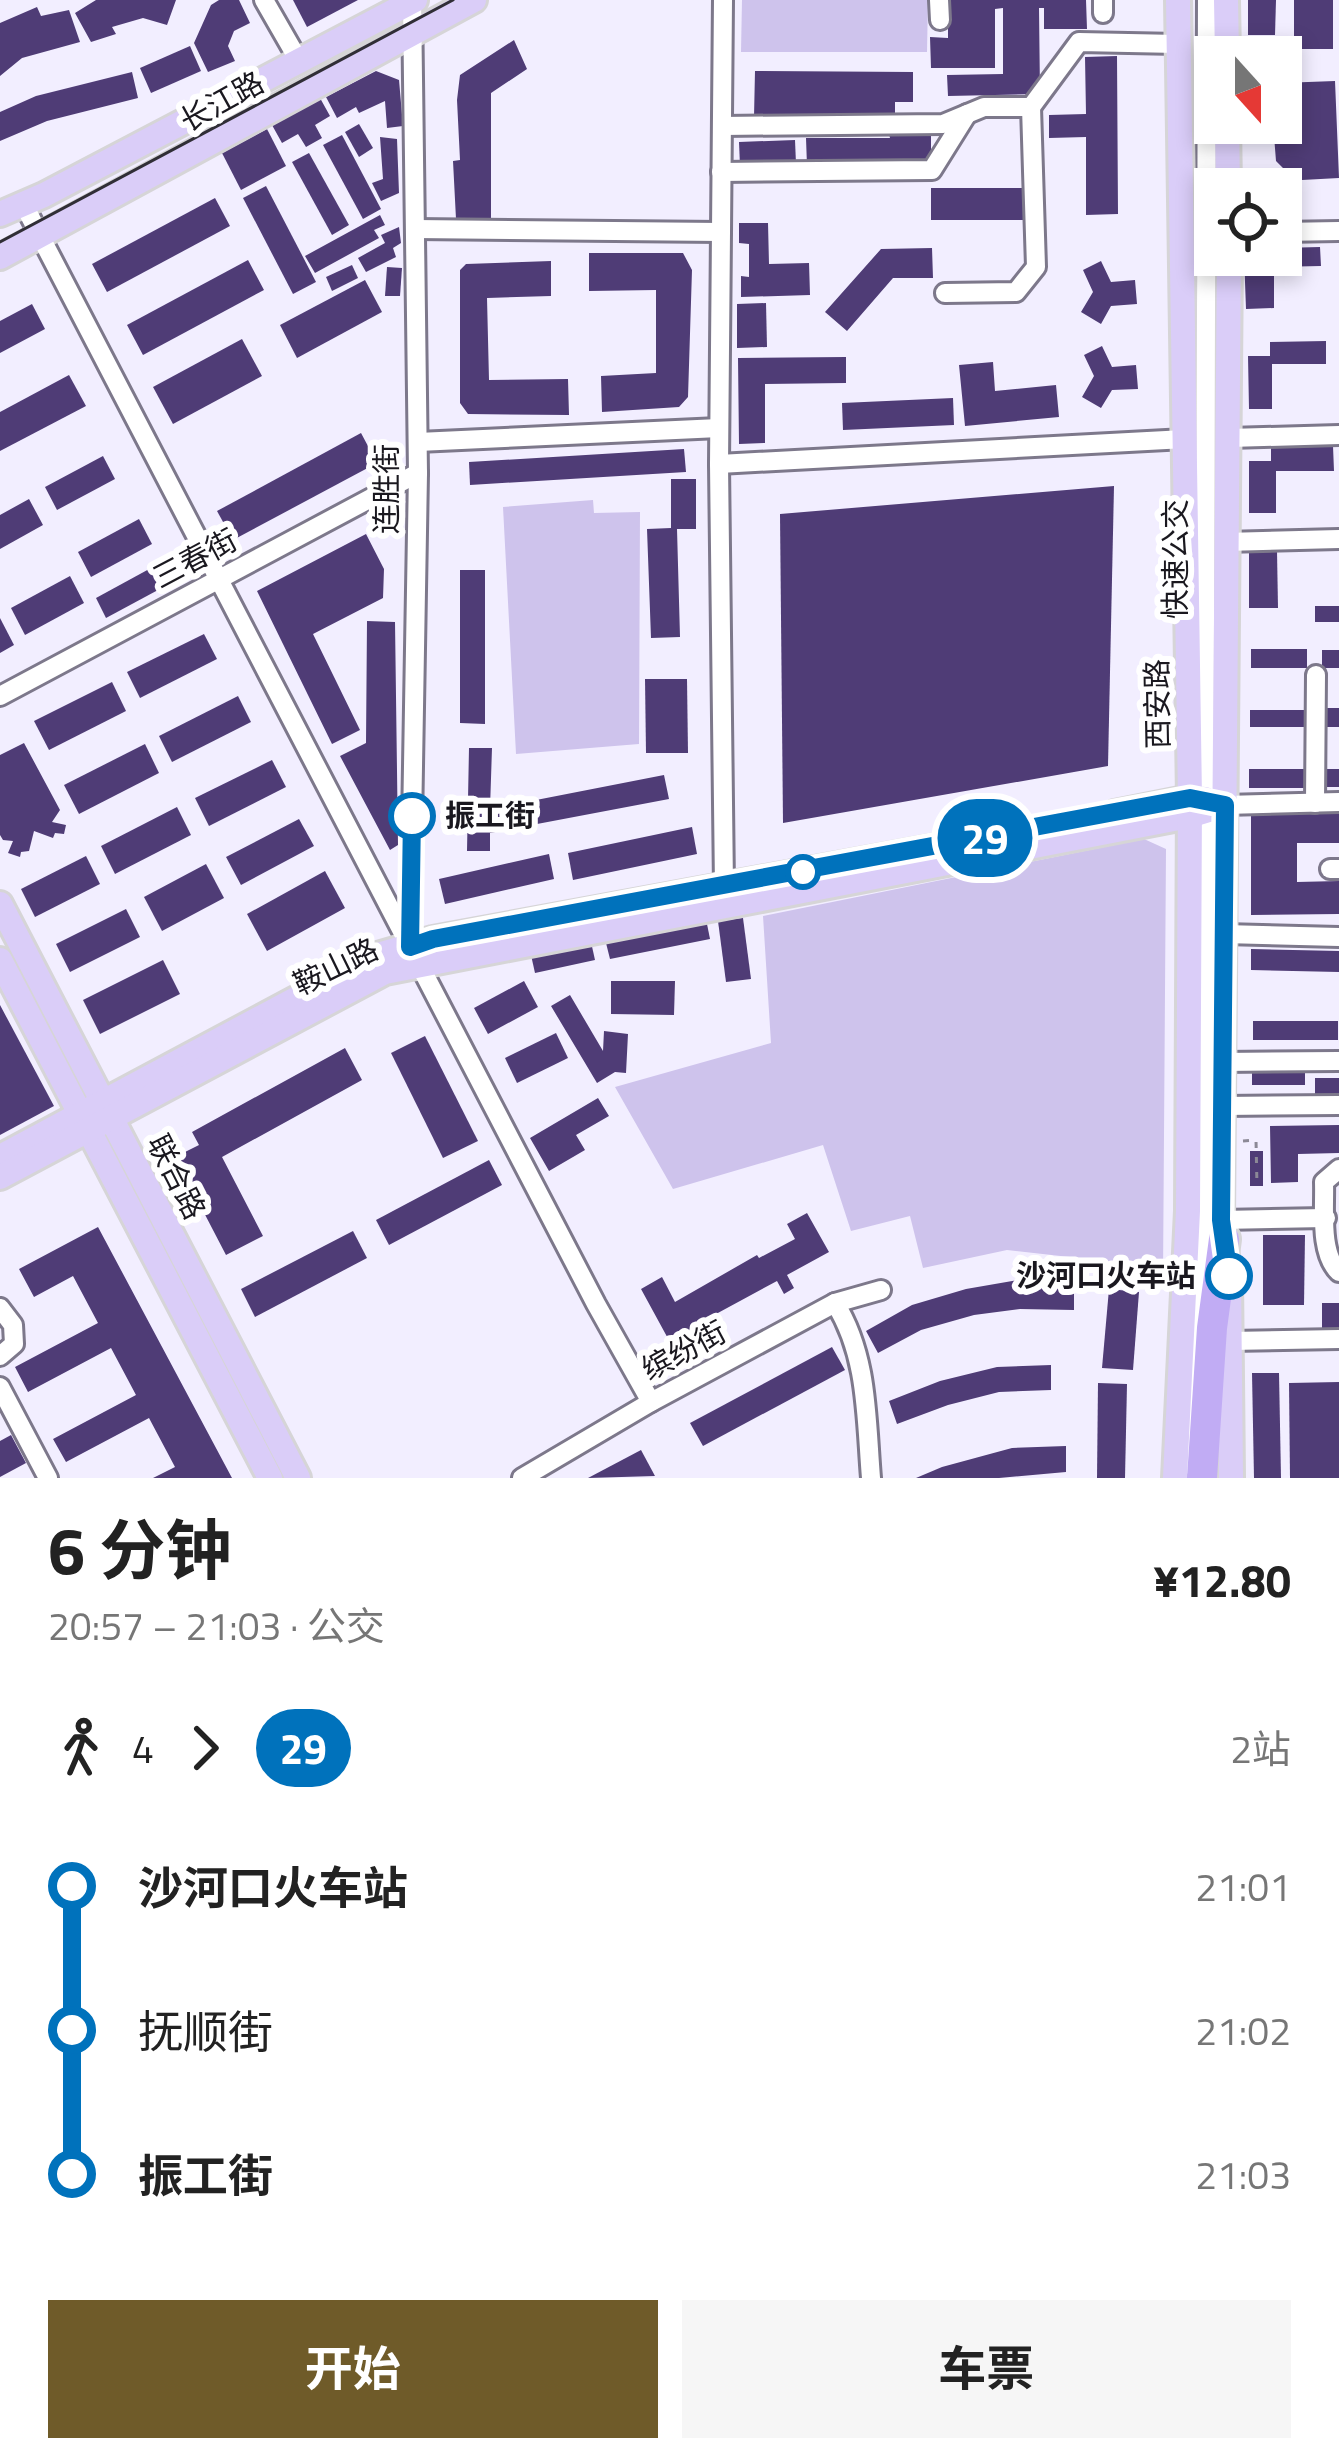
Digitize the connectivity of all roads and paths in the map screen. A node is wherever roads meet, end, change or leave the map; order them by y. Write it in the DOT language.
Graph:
graph roads {
  1 [pos="265,0"];
  2 [pos="413,0"];
  3 [pos="473,0"];
  4 [pos="723,0"];
  5 [pos="1178,0"];
  6 [pos="1207,0"];
  7 [pos="1226,0"];
  8 [pos="413,32"];
  9 [pos="1227,36"];
  10 [pos="1178,44"];
  11 [pos="298,61"];
  12 [pos="1031,107"];
  13 [pos="967,114"];
  14 [pos="722,126"];
  15 [pos="721,172"];
  16 [pos="12,210"];
  17 [pos="415,229"];
  18 [pos="1339,231"];
  19 [pos="721,232"];
  20 [pos="1302,232"];
  21 [pos="40,236"];
  22 [pos="0,257"];
  23 [pos="1229,276"];
  24 [pos="945,293"];
  25 [pos="719,428"];
  26 [pos="1339,435"];
  27 [pos="1228,437"];
  28 [pos="1185,439"];
  29 [pos="418,442"];
  30 [pos="719,464"];
  31 [pos="418,473"];
  32 [pos="1339,538"];
  33 [pos="1225,542"];
  34 [pos="220,580"];
  35 [pos="1316,675"];
  36 [pos="0,696"];
  37 [pos="1339,802"];
  38 [pos="1316,803"];
  39 [pos="1203,806"];
  40 [pos="724,887"];
  41 [pos="0,904"];
  42 [pos="1224,934"];
  43 [pos="1339,937"];
  44 [pos="414,955"];
  45 [pos="0,960"];
  46 [pos="1339,1061"];
  47 [pos="1222,1062"];
  48 [pos="1339,1105"];
  49 [pos="1222,1106"];
  50 [pos="97,1115"];
  51 [pos="1256,1151"];
  52 [pos="0,1157"];
  53 [pos="1339,1169"];
  54 [pos="0,1177"];
  55 [pos="1257,1186"];
  56 [pos="1325,1218"];
  57 [pos="1222,1229"];
  58 [pos="1339,1272"];
  59 [pos="881,1290"];
  60 [pos="836,1303"];
  61 [pos="0,1308"];
  62 [pos="1221,1335"];
  63 [pos="1339,1340"];
  64 [pos="0,1356"];
  65 [pos="0,1387"];
  66 [pos="651,1402"];
  67 [pos="48,1478"];
  68 [pos="270,1478"];
  69 [pos="298,1478"];
  70 [pos="522,1478"];
  71 [pos="871,1478"];
  72 [pos="1175,1478"];
  73 [pos="1190,1478"];
  74 [pos="1202,1478"];
  75 [pos="1231,1478"];
  1 -- 11 [label="street"];
  2 -- 8 [label="street, 连胜街"];
  2 -- 11 [label="main road, 长江路"];
  3 -- 8 [label="main road, 长江路"];
  4 -- 14 [label="street"];
  5 -- 10 [label="main road, 西安路"];
  6 -- 39 [label="street, 快速公交"];
  7 -- 9 [label="main road"];
  8 -- 17 [label="street, 连胜街"];
  8 -- 21 [label="main road, 长江路"];
  10 -- 12 [label="street"];
  10 -- 28 [label="main road, 西安路"];
  11 -- 16 [label="main road, 长江路"];
  12 -- 13 [label="street"];
  12 -- 24 [label="street"];
  13 -- 14 [label="street"];
  13 -- 15 [label="street"];
  14 -- 15 [label="street"];
  15 -- 19 [label="street"];
  16 -- 21 [label="street"];
  17 -- 19 [label="street"];
  17 -- 29 [label="street, 连胜街"];
  18 -- 20 [label="street"];
  19 -- 25 [label="street"];
  21 -- 22 [label="main road, 长江路"];
  21 -- 34 [label="street"];
  23 -- 27 [label="main road, 西安路"];
  25 -- 29 [label="street"];
  25 -- 30 [label="street"];
  26 -- 27 [label="street"];
  27 -- 33 [label="main road, 西安路"];
  28 -- 30 [label="street"];
  28 -- 39 [label="main road, 西安路"];
  29 -- 31 [label="street, 连胜街"];
  30 -- 40 [label="street"];
  31 -- 34 [label="street, 三春街"];
  31 -- 44 [label="street, 连胜街"];
  32 -- 33 [label="street"];
  33 -- 39 [label="main road, 西安路"];
  34 -- 36 [label="street, 三春街"];
  34 -- 44 [label="street"];
  35 -- 38 [label="street"];
  37 -- 38 [label="street, 鞍山路"];
  38 -- 39 [label="street, 鞍山路"];
  39 -- 40 [label="main road, 鞍山路"];
  39 -- 42 [label="main road, 西安路"];
  39 -- 44 [label="main road, 鞍山路"];
  39 -- 72 [label="main road, 西安路"];
  39 -- 73 [label="street, 快速公交"];
  40 -- 44 [label="main road, 鞍山路"];
  41 -- 50 [label="main road, 联合路"];
  42 -- 43 [label="street"];
  42 -- 47 [label="main road, 西安路"];
  44 -- 50 [label="main road, 鞍山路"];
  44 -- 66 [label="street"];
  45 -- 50 [label="main road, 联合路"];
  46 -- 47 [label="street"];
  47 -- 49 [label="main road, 西安路"];
  48 -- 49 [label="street"];
  49 -- 57 [label="main road, 西安路"];
  50 -- 52 [label="main road, 鞍山路"];
  50 -- 54 [label="main road, 鞍山路"];
  50 -- 68 [label="main road, 联合路"];
  50 -- 69 [label="main road, 联合路"];
  51 -- 55 [label="path"];
  53 -- 56 [label="street"];
  56 -- 57 [label="street"];
  56 -- 58 [label="street"];
  57 -- 62 [label="highway"];
  59 -- 60 [label="street, 缤纷街"];
  60 -- 66 [label="street, 缤纷街"];
  60 -- 71 [label="street"];
  61 -- 64 [label="street"];
  62 -- 63 [label="street"];
  62 -- 74 [label="highway"];
  62 -- 75 [label="main road"];
  65 -- 67 [label="street"];
  66 -- 70 [label="street, 缤纷街"];
}
